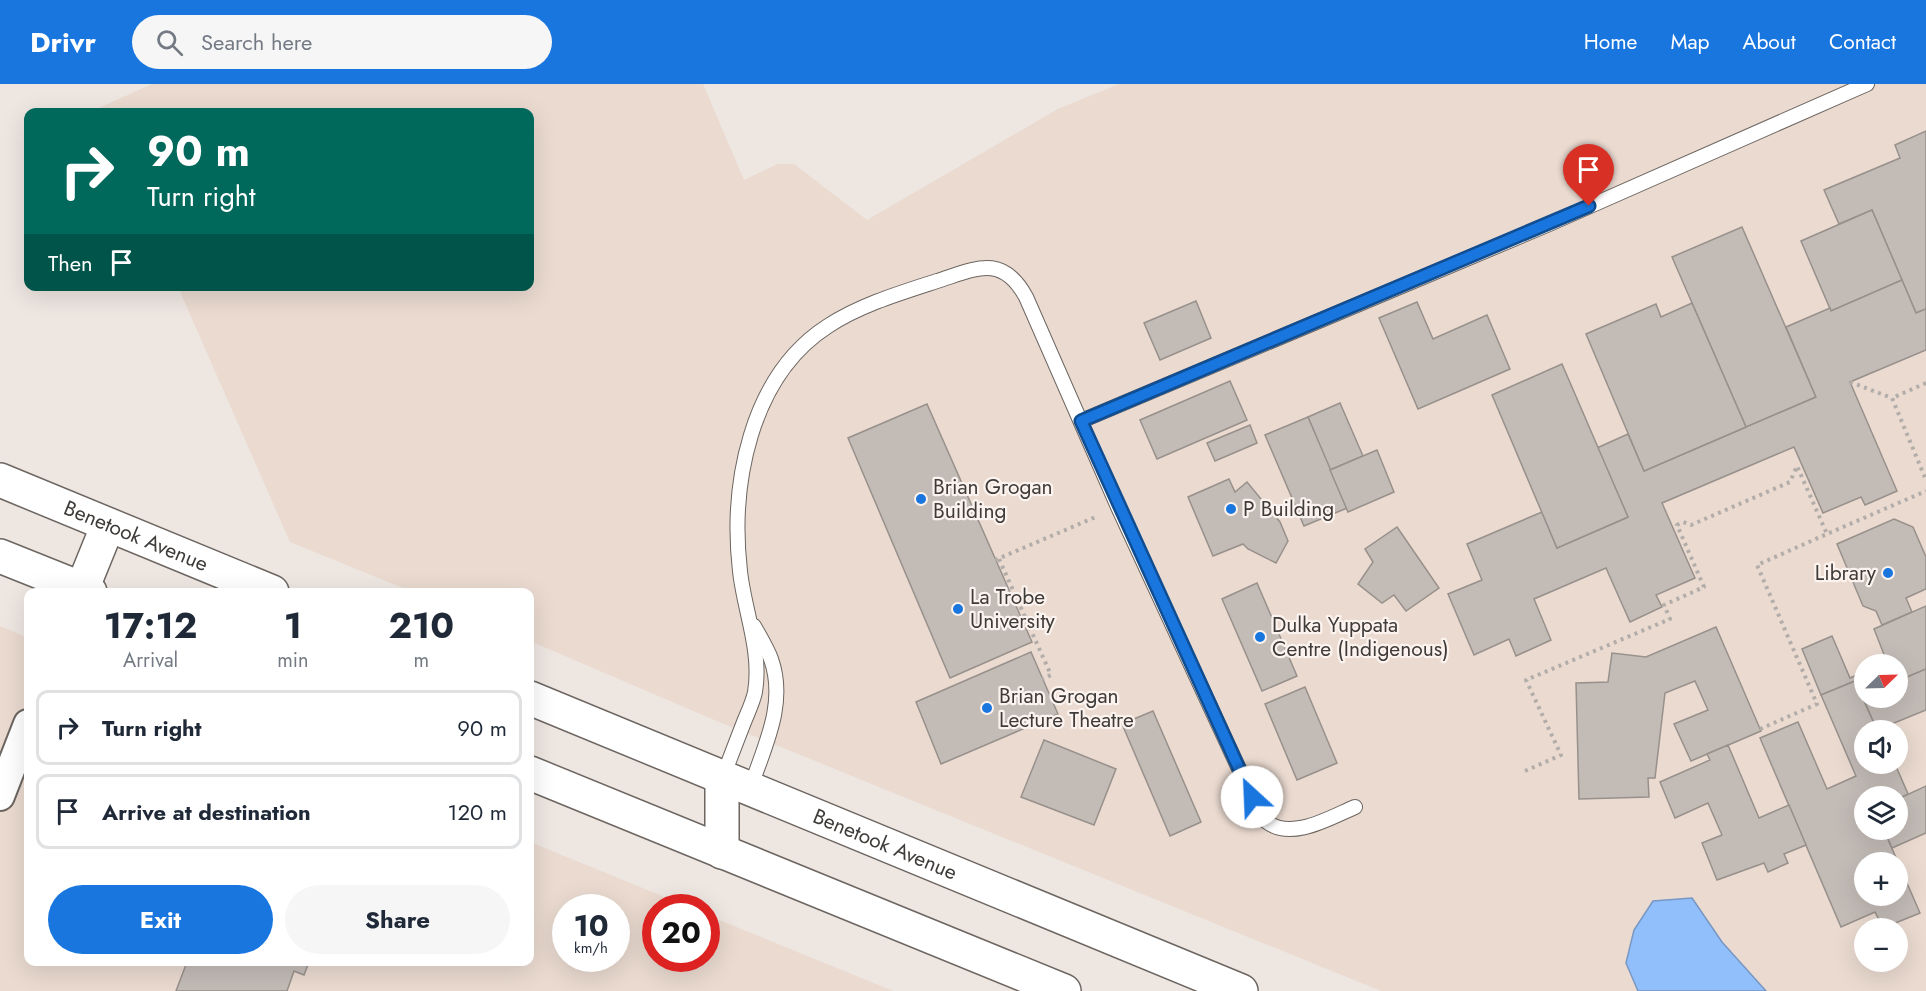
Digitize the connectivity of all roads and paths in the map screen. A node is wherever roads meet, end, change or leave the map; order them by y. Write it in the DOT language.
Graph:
graph roads {
  1 [pos="1867,84"];
  2 [pos="1838,89"];
  3 [pos="1850,382"];
  4 [pos="1926,383"];
  5 [pos="1892,398"];
  6 [pos="1081,421"];
  7 [pos="0,480"];
  8 [pos="1926,480"];
  9 [pos="1926,491"];
  10 [pos="1118,507"];
  11 [pos="108,525"];
  12 [pos="1827,534"];
  13 [pos="0,556"];
  14 [pos="77,588"];
  15 [pos="85,588"];
  16 [pos="262,588"];
  17 [pos="749,616"];
  18 [pos="1042,679"];
  19 [pos="534,700"];
  20 [pos="1544,718"];
  21 [pos="1537,722"];
  22 [pos="1760,729"];
  23 [pos="24,734"];
  24 [pos="1525,771"];
  25 [pos="534,775"];
  26 [pos="736,783"];
  27 [pos="0,796"];
  28 [pos="1355,807"];
  29 [pos="722,852"];
  30 [pos="1064,991"];
  31 [pos="1241,991"];
  1 -- 2 [label="lane"];
  2 -- 6 [label="lane"];
  3 -- 5 [label="path"];
  4 -- 5 [label="path"];
  5 -- 8 [label="path"];
  6 -- 10 [label="lane"];
  6 -- 17 [label="lane"];
  7 -- 11 [label="main road, Benetook Avenue"];
  9 -- 12 [label="path"];
  10 -- 18 [label="path"];
  10 -- 28 [label="lane"];
  11 -- 15 [label="main road"];
  11 -- 16 [label="main road, Benetook Avenue"];
  12 -- 20 [label="path"];
  12 -- 22 [label="path"];
  13 -- 14 [label="main road"];
  17 -- 26 [label="lane"];
  17 -- 26 [label="lane"];
  19 -- 26 [label="main road, Benetook Avenue"];
  20 -- 21 [label="path"];
  20 -- 24 [label="path"];
  23 -- 27 [label="street"];
  25 -- 29 [label="main road"];
  26 -- 29 [label="main road"];
  26 -- 31 [label="main road, Benetook Avenue"];
  29 -- 30 [label="main road"];
}
